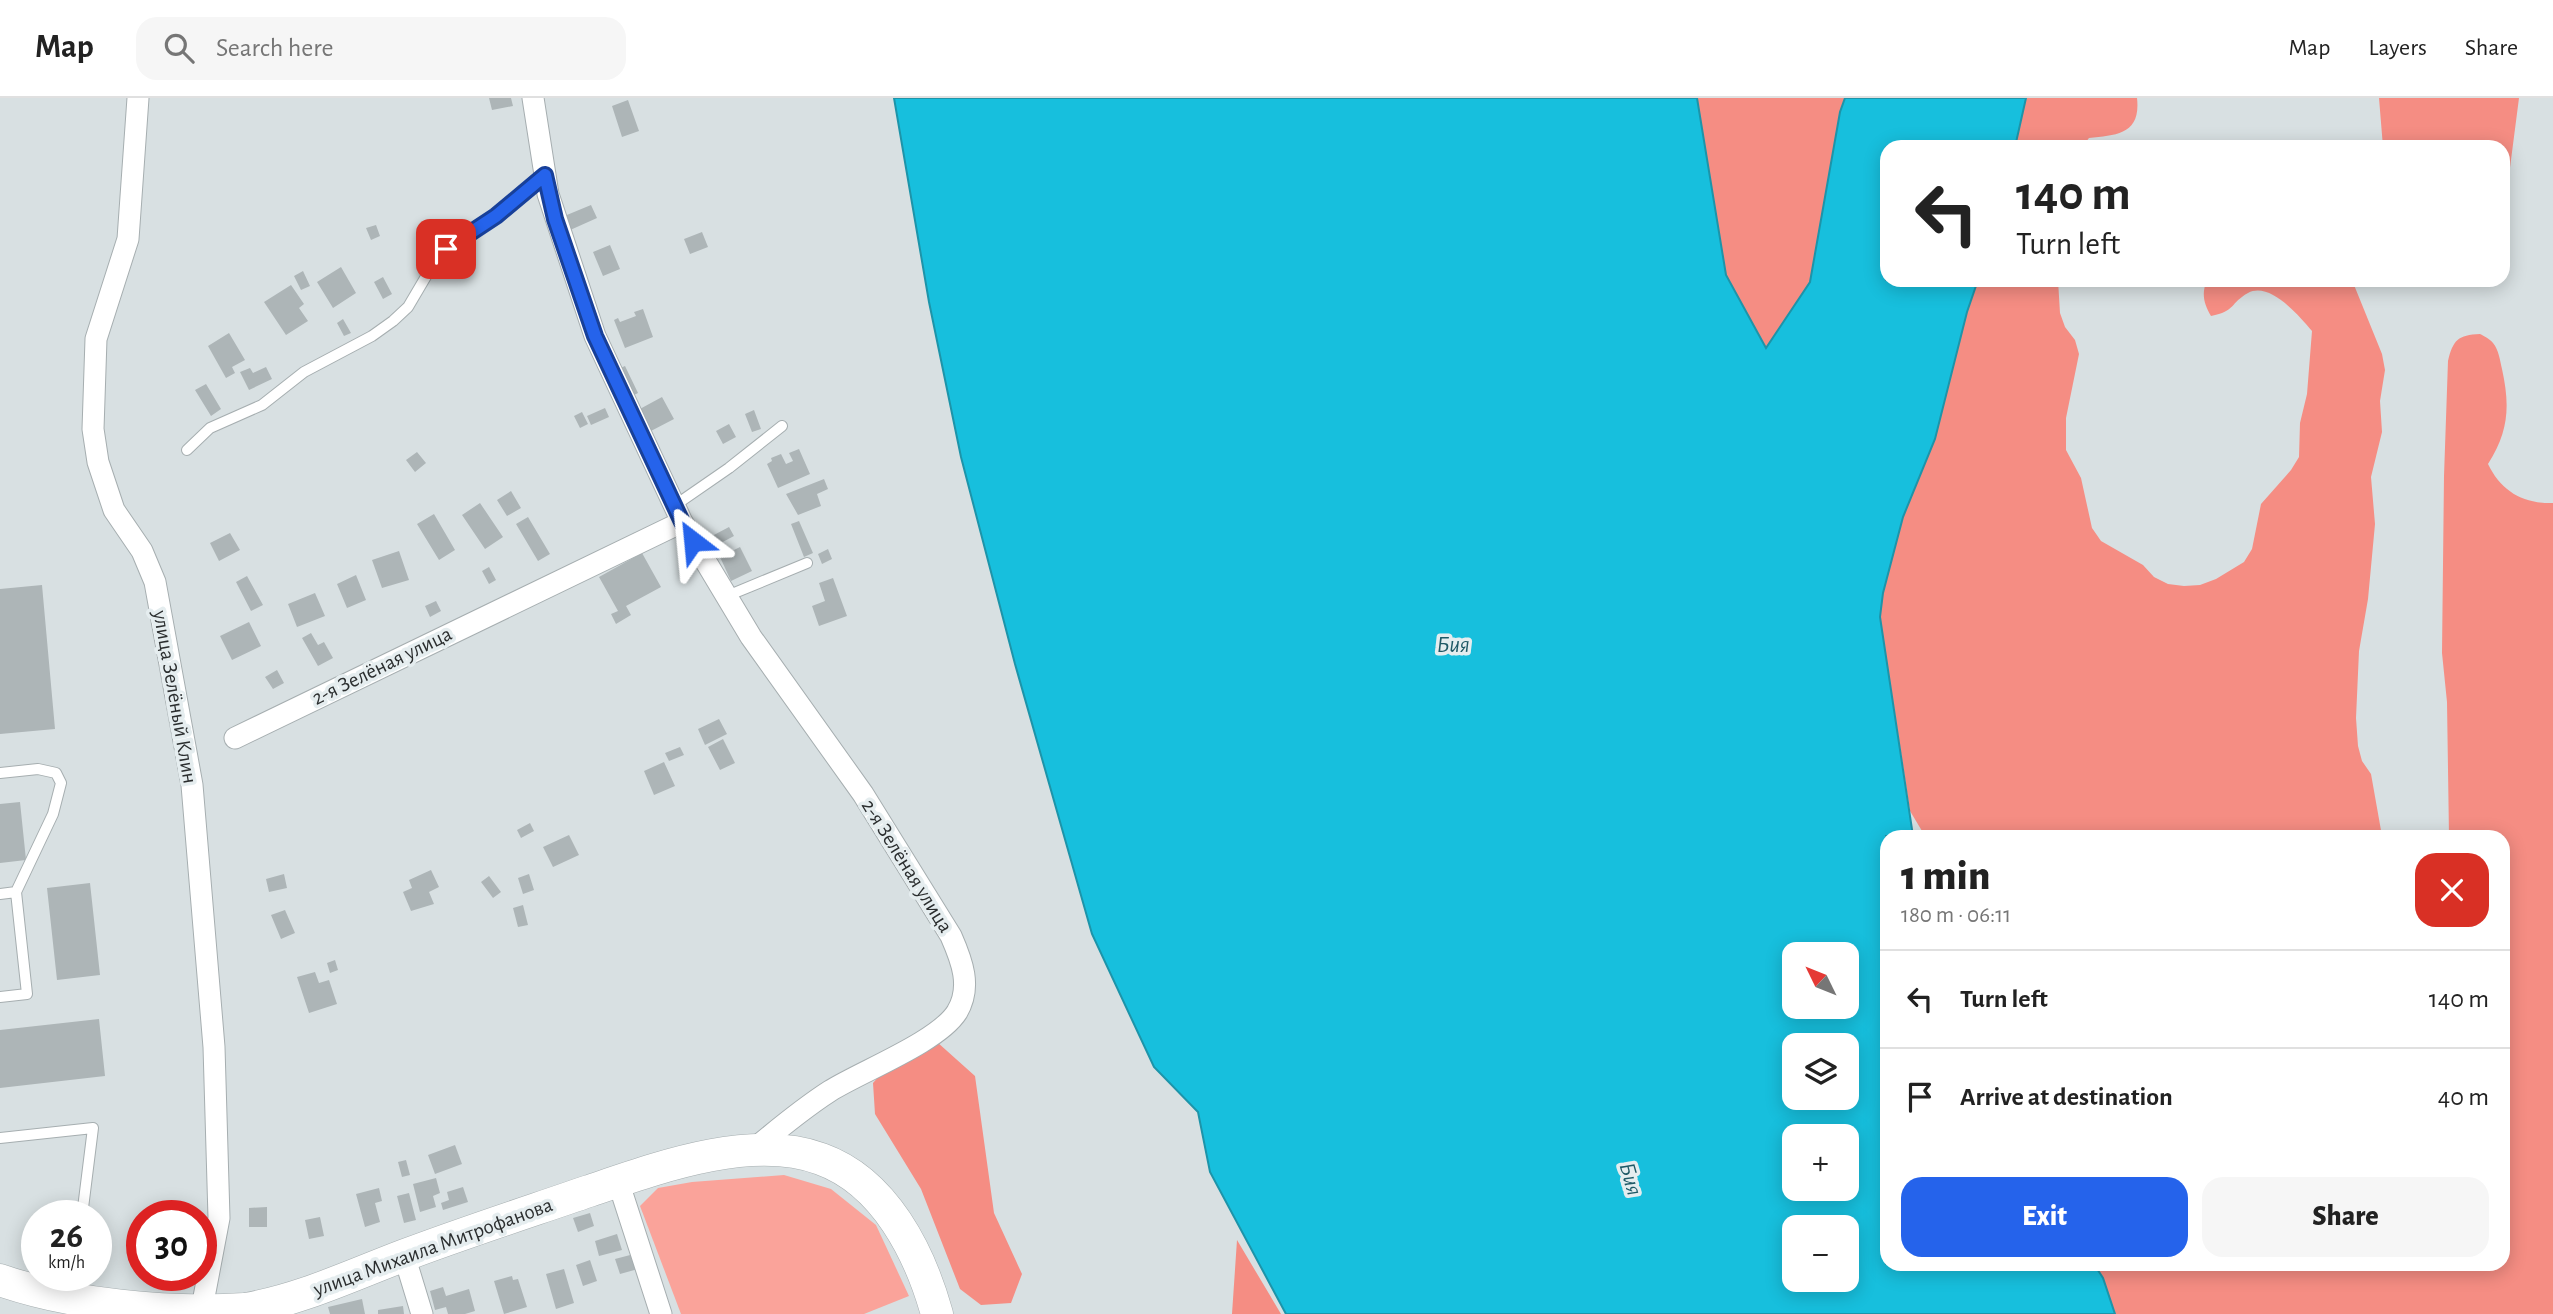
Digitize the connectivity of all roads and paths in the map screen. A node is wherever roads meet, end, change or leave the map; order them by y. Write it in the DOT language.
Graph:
graph roads {
  1 [pos="138,98"];
  2 [pos="533,98"];
  3 [pos="545,175"];
  4 [pos="782,426"];
  5 [pos="187,450"];
  6 [pos="678,514"];
  7 [pos="807,563"];
  8 [pos="727,596"];
  9 [pos="235,738"];
  10 [pos="0,773"];
  11 [pos="16,892"];
  12 [pos="0,894"];
  13 [pos="0,997"];
  14 [pos="0,1138"];
  15 [pos="753,1150"];
  16 [pos="618,1181"];
  17 [pos="84,1200"];
  18 [pos="404,1255"];
  19 [pos="0,1280"];
  20 [pos="21,1282"];
  21 [pos="81,1291"];
  22 [pos="137,1312"];
  23 [pos="248,1312"];
  24 [pos="201,1313"];
  25 [pos="422,1314"];
  26 [pos="661,1314"];
  27 [pos="937,1314"];
  1 -- 24 [label="street, улица Зелёный Клин"];
  2 -- 3 [label="street, 2-я Зелёная улица"];
  3 -- 5 [label="lane"];
  3 -- 6 [label="street, 2-я Зелёная улица"];
  4 -- 6 [label="lane"];
  6 -- 8 [label="street, 2-я Зелёная улица"];
  6 -- 9 [label="street, 2-я Зелёная улица"];
  7 -- 8 [label="lane"];
  8 -- 15 [label="street, 2-я Зелёная улица"];
  10 -- 11 [label="lane"];
  11 -- 12 [label="lane"];
  11 -- 13 [label="lane"];
  14 -- 17 [label="lane"];
  15 -- 16 [label="main road, улица Михаила Митрофанова"];
  15 -- 27 [label="main road, улица Михаила Митрофанова"];
  16 -- 18 [label="main road, улица Михаила Митрофанова"];
  16 -- 26 [label="street"];
  18 -- 23 [label="main road, улица Михаила Митрофанова"];
  18 -- 25 [label="street"];
  19 -- 20 [label="main road, улица Михаила Митрофанова"];
  21 -- 22 [label="main road, улица Михаила Митрофанова"];
  22 -- 24 [label="main road, улица Михаила Митрофанова"];
  23 -- 24 [label="main road, улица Михаила Митрофанова"];
}
